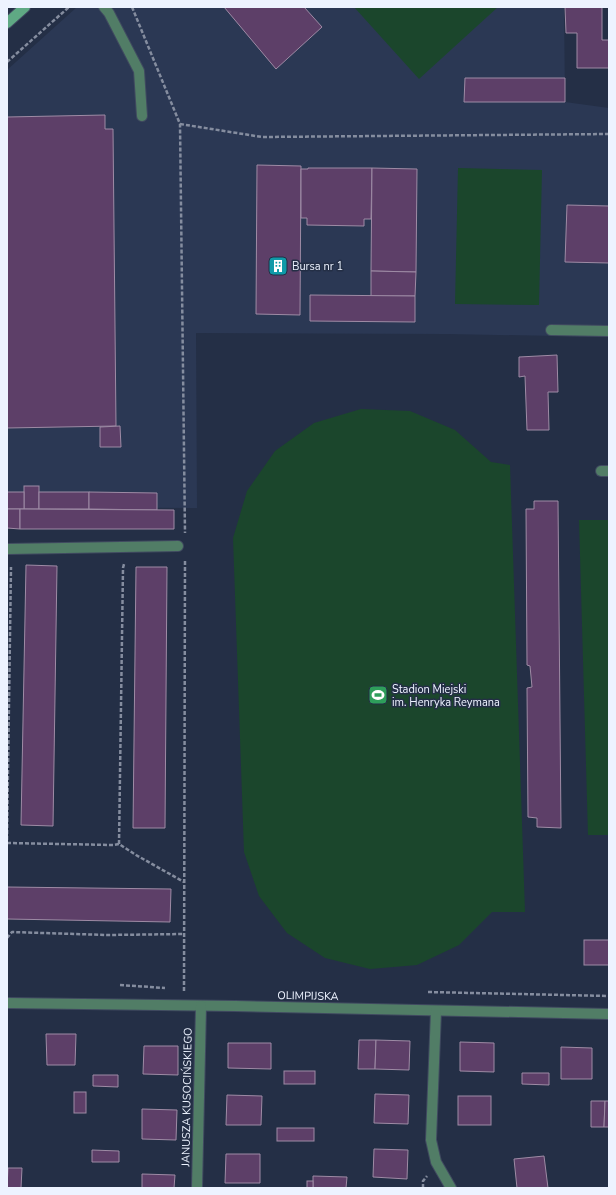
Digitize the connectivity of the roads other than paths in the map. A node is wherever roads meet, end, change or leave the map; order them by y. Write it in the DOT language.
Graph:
graph roads {
  1 [pos="25,7"];
  2 [pos="104,7"];
  3 [pos="7,23"];
  4 [pos="142,116"];
  5 [pos="551,330"];
  6 [pos="609,331"];
  7 [pos="178,546"];
  8 [pos="7,549"];
  9 [pos="7,1003"];
  10 [pos="201,1006"];
  11 [pos="436,1011"];
  12 [pos="609,1014"];
  13 [pos="197,1188"];
  14 [pos="451,1188"];
  1 -- 3 [label="street"];
  2 -- 4 [label="street"];
  5 -- 6 [label="street"];
  7 -- 8 [label="street"];
  9 -- 10 [label="street, OLIMPIJSKA"];
  10 -- 11 [label="street, OLIMPIJSKA"];
  10 -- 13 [label="street, JANUSZA KUSOCIŃSKIEGO"];
  11 -- 12 [label="street, OLIMPIJSKA"];
  11 -- 14 [label="street"];
}
